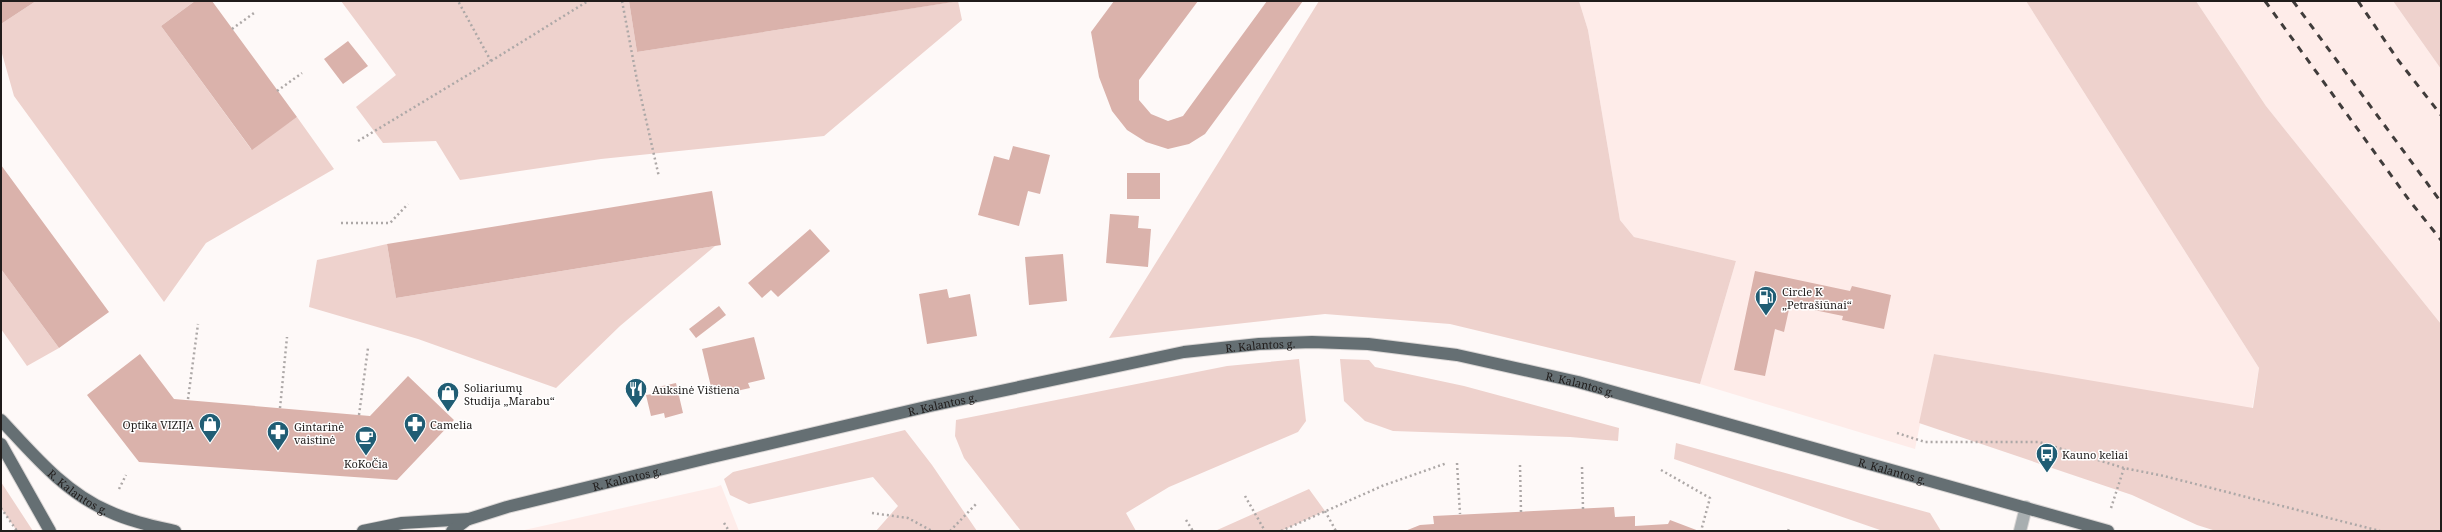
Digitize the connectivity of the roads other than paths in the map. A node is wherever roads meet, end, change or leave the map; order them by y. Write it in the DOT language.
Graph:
graph roads {
  1 [pos="1,420"];
  2 [pos="1,444"];
  3 [pos="2026,507"];
  4 [pos="469,519"];
  5 [pos="2106,530"];
  6 [pos="50,531"];
  7 [pos="176,531"];
  8 [pos="363,531"];
  9 [pos="452,531"];
  10 [pos="2020,531"];
  1 -- 7 [label="main road, R. Kalantos g."];
  2 -- 6 [label="main road"];
  3 -- 4 [label="main road, R. Kalantos g."];
  3 -- 5 [label="main road, R. Kalantos g."];
  3 -- 10 [label="street"];
  4 -- 8 [label="main road, R. Kalantos g."];
  4 -- 9 [label="main road, R. Kalantos g."];
}
